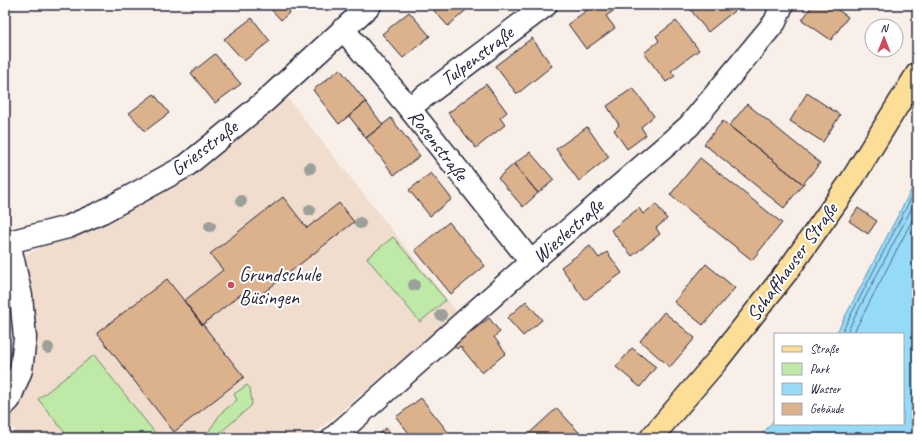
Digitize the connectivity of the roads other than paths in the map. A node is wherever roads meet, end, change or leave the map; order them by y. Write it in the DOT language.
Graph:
graph roads {
  1 [pos="370,5"];
  2 [pos="546,5"];
  3 [pos="782,5"];
  4 [pos="343,29"];
  5 [pos="917,74"];
  6 [pos="409,108"];
  7 [pos="7,242"];
  8 [pos="531,262"];
  9 [pos="5,404"];
  10 [pos="333,438"];
  11 [pos="651,438"];
  1 -- 4 [label="street, Griesstraße"];
  2 -- 6 [label="street, Tulpenstraße"];
  3 -- 8 [label="street, Wieslestraße"];
  4 -- 6 [label="street, Rosenstraße"];
  4 -- 7 [label="street, Griesstraße"];
  5 -- 11 [label="main road, Schaffhauser Straße"];
  6 -- 8 [label="street, Rosenstraße"];
  7 -- 9 [label="street"];
  8 -- 10 [label="street, Wieslestraße"];
}
